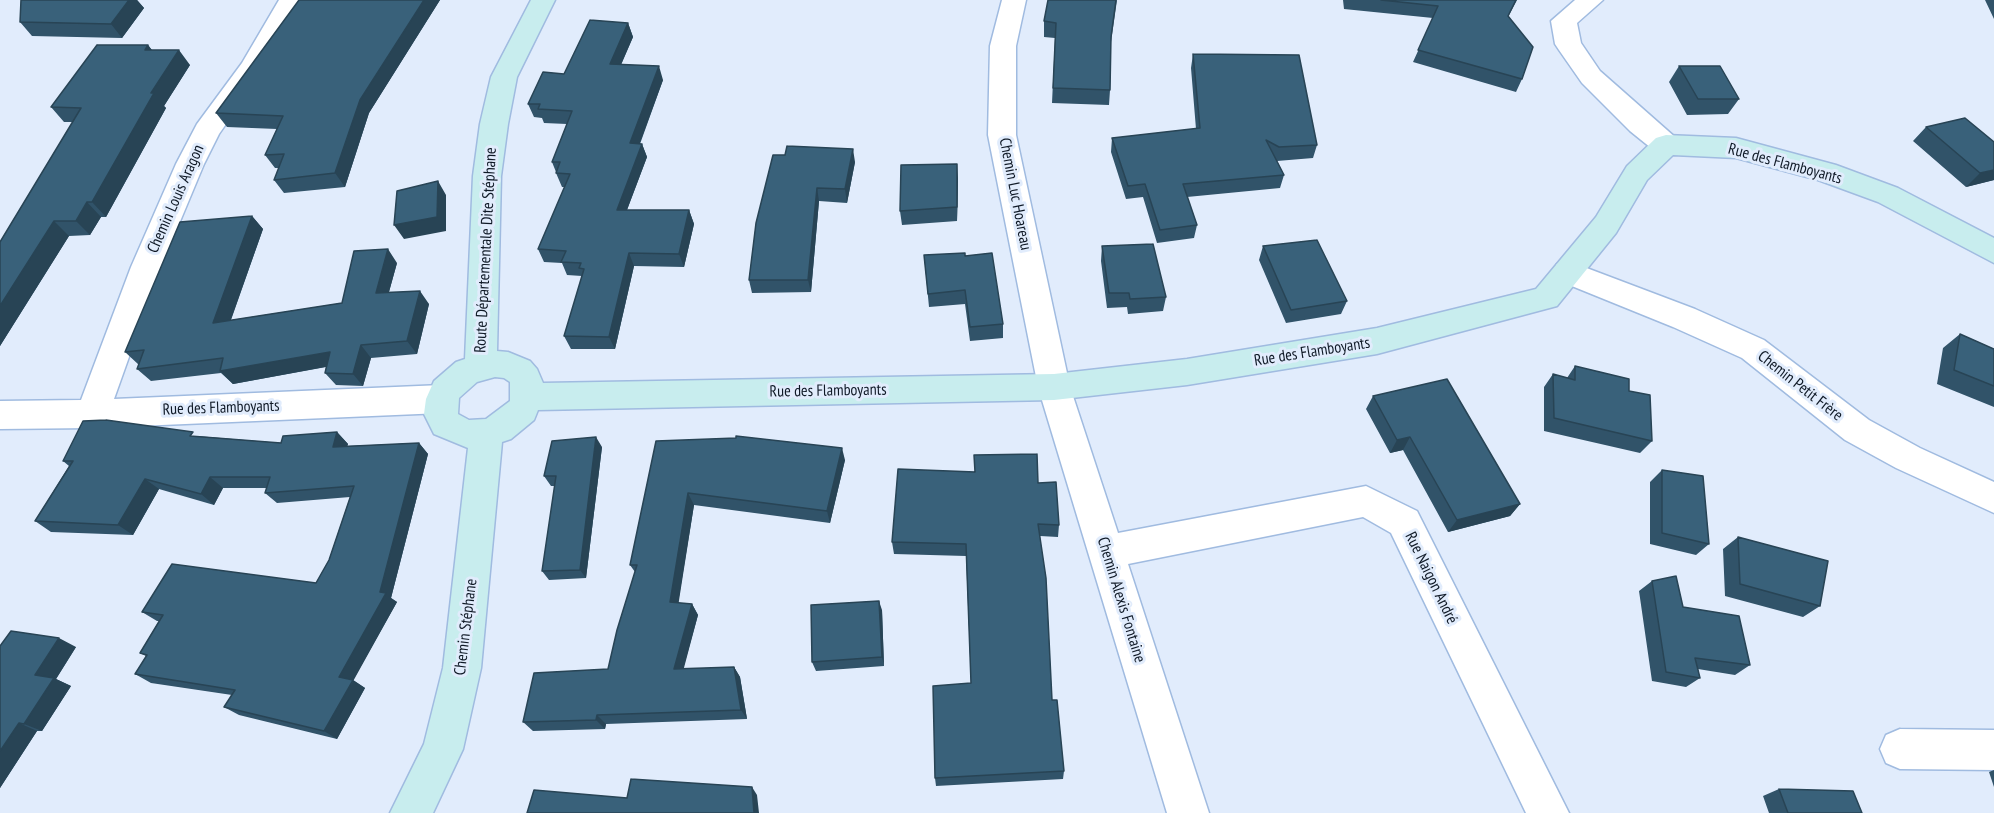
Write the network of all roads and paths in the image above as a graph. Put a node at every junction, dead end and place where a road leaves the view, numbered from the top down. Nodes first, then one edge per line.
1 (291, 0) edge
2 (543, 0) edge
3 (1014, 0) edge
4 (1591, 0) edge
5 (1666, 145) junction
6 (1994, 252) edge
7 (1568, 272) junction
8 (481, 366) junction
9 (1054, 387) junction
10 (528, 397) junction
11 (442, 399) junction
12 (92, 414) junction
13 (0, 415) edge
14 (486, 433) junction
15 (1994, 498) edge
16 (1106, 552) junction
17 (1900, 749) dead end
18 (1994, 750) edge
19 (411, 813) edge
20 (1188, 813) edge
21 (1548, 813) edge

1 - 12 street, Chemin Louis Aragon
2 - 8 main road, Route Départementale Dite Stéphane
3 - 9 street, Chemin Luc Hoareau
4 - 5 street
5 - 6 main road, Rue des Flamboyants
5 - 7 main road, Rue des Flamboyants
7 - 9 main road, Rue des Flamboyants
7 - 15 street, Chemin Petit Frère
8 - 10 main road
8 - 11 main road
9 - 10 main road, Rue des Flamboyants
9 - 16 street, Chemin Alexis Fontaine
10 - 14 main road
11 - 12 street, Rue des Flamboyants
11 - 14 main road
12 - 13 street, Rue des Flamboyants
14 - 19 main road, Chemin Stéphane
16 - 20 street, Chemin Alexis Fontaine
16 - 21 street, Rue Naigon André
17 - 18 street

